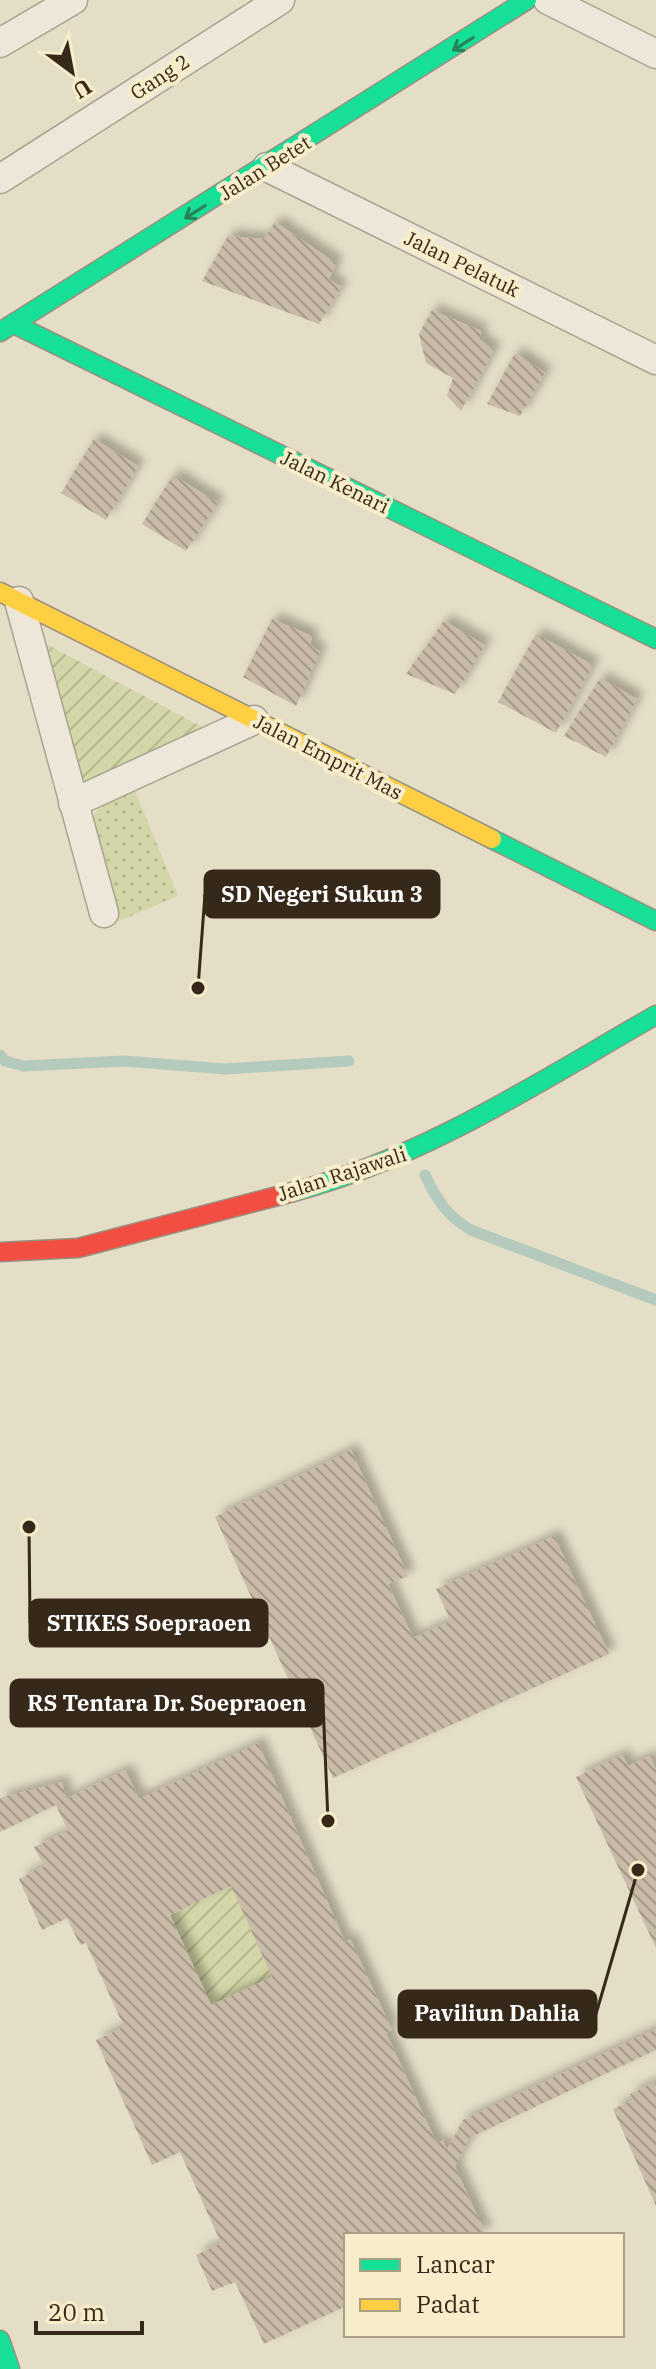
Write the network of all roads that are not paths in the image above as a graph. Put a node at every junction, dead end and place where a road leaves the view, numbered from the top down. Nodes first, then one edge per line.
1 (73, 0) edge
2 (280, 0) edge
3 (527, 0) edge
4 (548, 0) edge
5 (0, 43) edge
6 (656, 54) edge
7 (267, 167) junction
8 (0, 179) edge
9 (7, 328) edge
10 (656, 360) edge
11 (10, 597) edge
12 (656, 639) edge
13 (254, 720) junction
14 (73, 803) junction
15 (104, 913) dead end
16 (656, 921) edge
17 (656, 1015) edge
18 (0, 1252) edge
19 (0, 2340) edge
20 (10, 2369) edge

1 - 5 street
2 - 8 street, Gang 2
3 -> 7 street, Jalan Betet
4 - 6 street
7 -> 9 street, Jalan Betet
7 - 10 street, Jalan Pelatuk
9 - 12 street, Jalan Kenari
11 - 13 street, Jalan Emprit Mas
11 - 14 street
13 - 14 street
13 - 16 street, Jalan Emprit Mas
14 - 15 street
17 - 18 street, Jalan Rajawali
19 - 20 street

